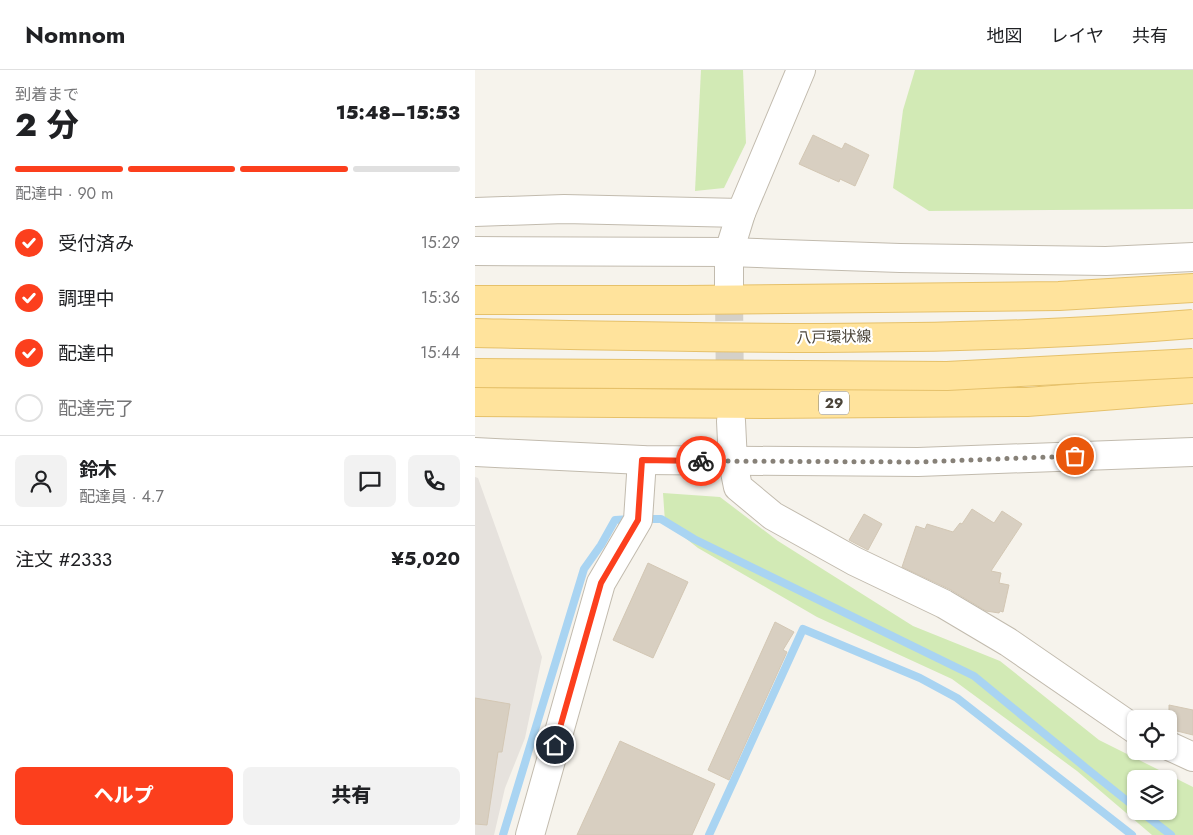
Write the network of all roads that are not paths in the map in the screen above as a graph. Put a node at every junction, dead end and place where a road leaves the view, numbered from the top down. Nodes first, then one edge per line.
1 (801, 70) edge
2 (475, 212) edge
3 (741, 213) junction
4 (475, 251) edge
5 (729, 252) junction
6 (1193, 256) edge
7 (1193, 288) edge
8 (729, 293) tunnel mouth
9 (475, 300) edge
10 (1193, 324) edge
11 (475, 333) edge
12 (1193, 363) edge
13 (475, 373) edge
14 (1193, 389) edge
15 (475, 402) edge
16 (731, 421) tunnel mouth
17 (475, 452) edge
18 (1193, 452) edge
19 (642, 460) junction
20 (733, 462) junction
21 (1127, 724) edge
22 (1177, 750) edge
23 (1193, 757) edge
24 (530, 835) edge

1 - 3 street
2 - 3 street
3 - 5 street
4 - 5 street
5 - 6 street
5 - 8 street
7 - 9 main road
10 - 11 main road, 八戸環状線, bridge
12 - 13 main road, 29, bridge
14 - 15 main road, 29
16 - 20 street
17 - 19 street
18 - 20 street
19 - 20 street
19 - 24 street
20 - 21 street
22 - 23 street

